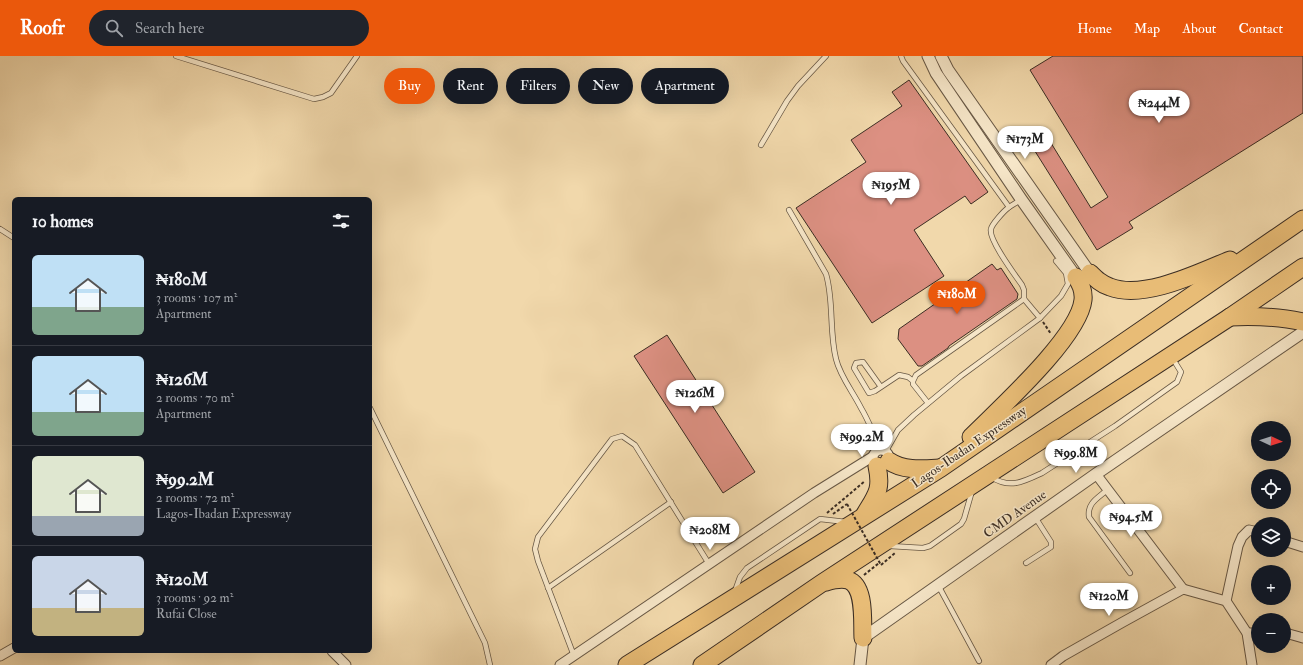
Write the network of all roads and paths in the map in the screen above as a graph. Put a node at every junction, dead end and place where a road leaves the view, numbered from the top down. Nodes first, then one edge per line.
1 (176, 56) edge
2 (357, 56) edge
3 (826, 56) edge
4 (901, 56) edge
5 (927, 56) edge
6 (936, 56) edge
7 (942, 56) edge
8 (761, 145) dead end
9 (1021, 199) junction
10 (1009, 207) junction
11 (789, 210) dead end
12 (1303, 219) edge
13 (0, 229) edge
14 (12, 237) edge
15 (1262, 246) junction
16 (1056, 261) dead end
17 (1303, 267) edge
18 (1083, 275) junction
19 (1024, 299) junction
20 (1230, 317) junction
21 (1040, 318) junction
22 (1303, 322) edge
23 (1303, 332) edge
24 (1050, 333) dead end
25 (1171, 356) junction
26 (913, 381) junction
27 (881, 387) junction
28 (928, 402) junction
29 (372, 412) edge
30 (878, 458) junction
31 (941, 468) junction
32 (1096, 474) junction
33 (988, 475) junction
34 (974, 484) junction
35 (1107, 490) junction
36 (671, 502) junction
37 (1035, 517) junction
38 (823, 519) junction
39 (858, 519) junction
40 (1251, 530) edge
41 (1291, 543) edge
42 (880, 545) junction
43 (898, 546) junction
44 (904, 547) junction
45 (1303, 547) edge
46 (1026, 563) dead end
47 (709, 564) junction
48 (1130, 574) dead end
49 (866, 580) dead end
50 (822, 583) junction
51 (938, 585) junction
52 (548, 588) junction
53 (1183, 589) junction
54 (731, 599) junction
55 (1226, 601) junction
56 (1247, 633) junction
57 (1251, 633) edge
58 (1291, 635) edge
59 (863, 638) junction
60 (1303, 638) edge
61 (12, 649) edge
62 (334, 653) edge
63 (0, 656) edge
64 (574, 656) junction
65 (979, 661) dead end
66 (346, 665) edge
67 (490, 665) edge
68 (560, 665) edge
69 (627, 665) edge
70 (702, 665) edge
71 (860, 665) edge
72 (1051, 665) edge
73 (1252, 665) edge

1 - 2 lane
3 - 8 lane
4 - 10 lane
5 - 6 street
5 - 9 street
7 - 18 street
9 - 10 lane
9 - 18 street
10 - 19 lane
11 - 30 lane
12 - 15 highway, Lagos-Ibadan Expressway
13 - 14 lane
15 - 18 highway
15 - 31 highway, Lagos-Ibadan Expressway
16 - 21 lane
17 - 20 highway
18 - 31 highway
19 - 21 lane
19 - 26 lane
20 - 22 highway
20 - 25 highway
21 - 24 path
21 - 28 lane
23 - 32 street, CMD Avenue
25 - 33 highway
25 - 33 lane
26 - 27 lane
26 - 28 lane
27 - 27 lane
28 - 30 lane
29 - 67 lane
30 - 31 highway
30 - 38 path
30 - 39 highway
30 - 47 street
31 - 39 highway, Lagos-Ibadan Expressway
32 - 35 street
32 - 37 street, CMD Avenue
33 - 34 highway
34 - 42 highway
34 - 44 lane
35 - 48 lane
35 - 53 street
36 - 47 lane
36 - 52 lane
36 - 52 lane
37 - 46 lane
37 - 51 street, CMD Avenue
38 - 39 lane
38 - 44 path, bridge
38 - 54 lane
39 - 54 highway, Lagos-Ibadan Expressway
40 - 55 street
41 - 45 street
42 - 43 lane
42 - 50 highway
43 - 44 lane
43 - 49 path
47 - 64 street
50 - 59 highway
50 - 70 highway
51 - 59 street, CMD Avenue
51 - 65 lane
52 - 64 lane
53 - 55 street
53 - 72 street
54 - 69 highway, Lagos-Ibadan Expressway
55 - 56 street
56 - 57 street
56 - 73 street
58 - 60 street
59 - 71 street
61 - 63 street
62 - 66 street
64 - 68 street

